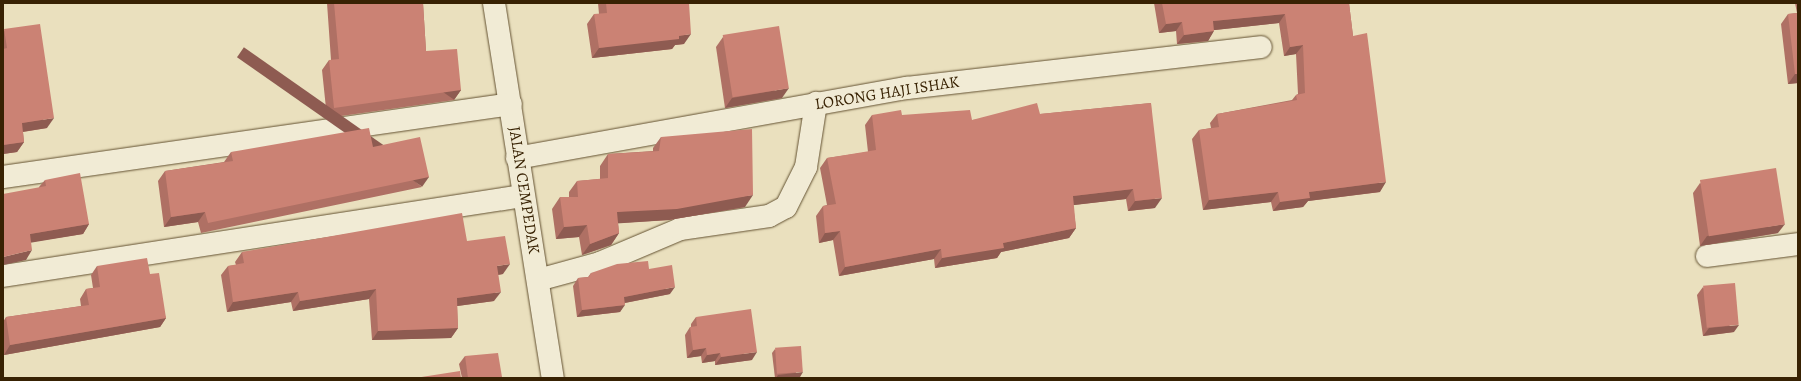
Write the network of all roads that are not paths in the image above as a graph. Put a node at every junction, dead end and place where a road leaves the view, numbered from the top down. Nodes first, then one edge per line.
1 (494, 3) edge
2 (1261, 47) dead end
3 (816, 103) junction
4 (511, 104) junction
5 (517, 158) junction
6 (3, 177) edge
7 (523, 196) junction
8 (1798, 244) edge
9 (1707, 256) dead end
10 (3, 276) edge
11 (538, 280) junction
12 (553, 378) edge

1 - 4 street, JALAN CEMPEDAK
2 - 3 street, LORONG HAJI ISHAK
3 - 5 street, LORONG HAJI ISHAK
3 - 11 street
4 - 5 street, JALAN CEMPEDAK
4 - 6 street
5 - 7 street, JALAN CEMPEDAK
7 - 10 street
7 - 11 street, JALAN CEMPEDAK
8 - 9 street
11 - 12 street, JALAN CEMPEDAK

